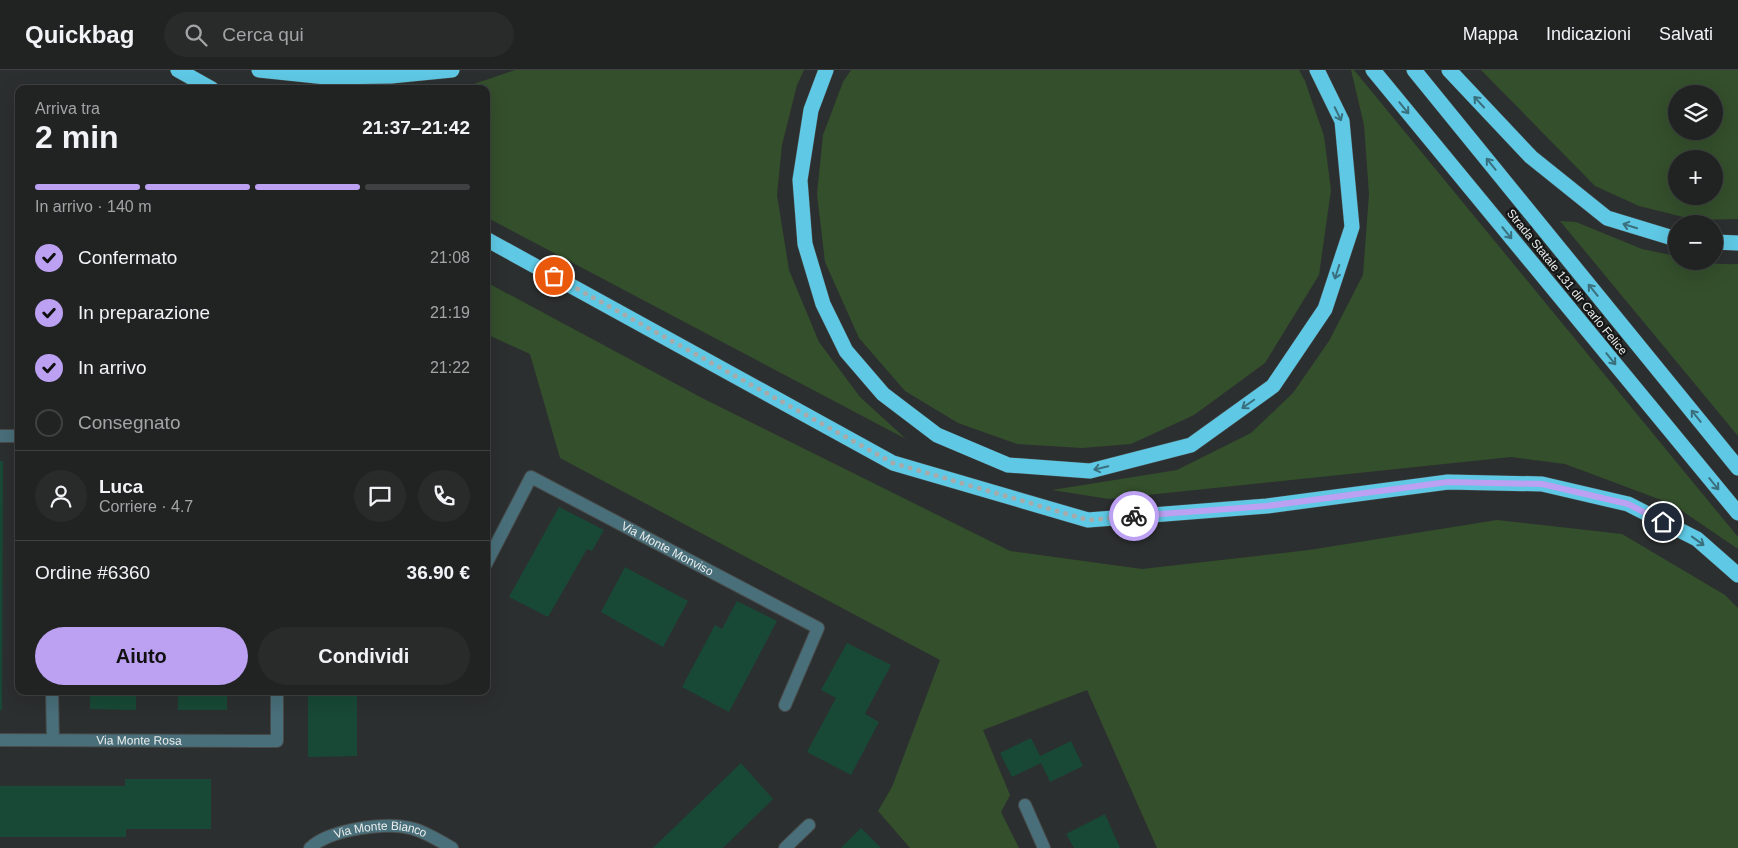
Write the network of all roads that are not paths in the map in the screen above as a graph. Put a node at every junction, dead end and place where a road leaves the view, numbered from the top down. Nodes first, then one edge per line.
1 (178, 70) edge
2 (259, 70) edge
3 (452, 70) edge
4 (826, 70) edge
5 (1317, 70) edge
6 (1373, 70) edge
7 (1414, 70) edge
8 (1449, 70) edge
9 (205, 85) edge
10 (1668, 237) edge
11 (490, 241) edge
12 (1723, 242) edge
13 (1738, 243) edge
14 (0, 436) edge
15 (15, 436) edge
16 (1738, 468) edge
17 (1738, 514) edge
18 (490, 556) edge
19 (1738, 575) edge
20 (52, 695) edge
21 (277, 695) edge
22 (785, 705) dead end
23 (0, 740) edge
24 (53, 740) junction
25 (1025, 805) dead end
26 (809, 825) dead end
27 (310, 848) edge
28 (452, 848) edge
29 (785, 848) edge
30 (1044, 848) edge

1 - 9 highway
2 - 3 highway
5 -> 4 highway
6 -> 17 highway, Strada Statale 131 dir Carlo Felice
16 -> 7 highway, Strada Statale 131 dir Carlo Felice
10 -> 8 highway
11 -> 19 highway
12 - 13 highway
14 - 15 street
18 - 22 street, Via Monte Monviso
20 - 24 street
21 - 24 street, Via Monte Rosa
23 - 24 street, Via Monte Rosa
25 - 30 street
26 - 29 street
27 - 28 street, Via Monte Bianco

